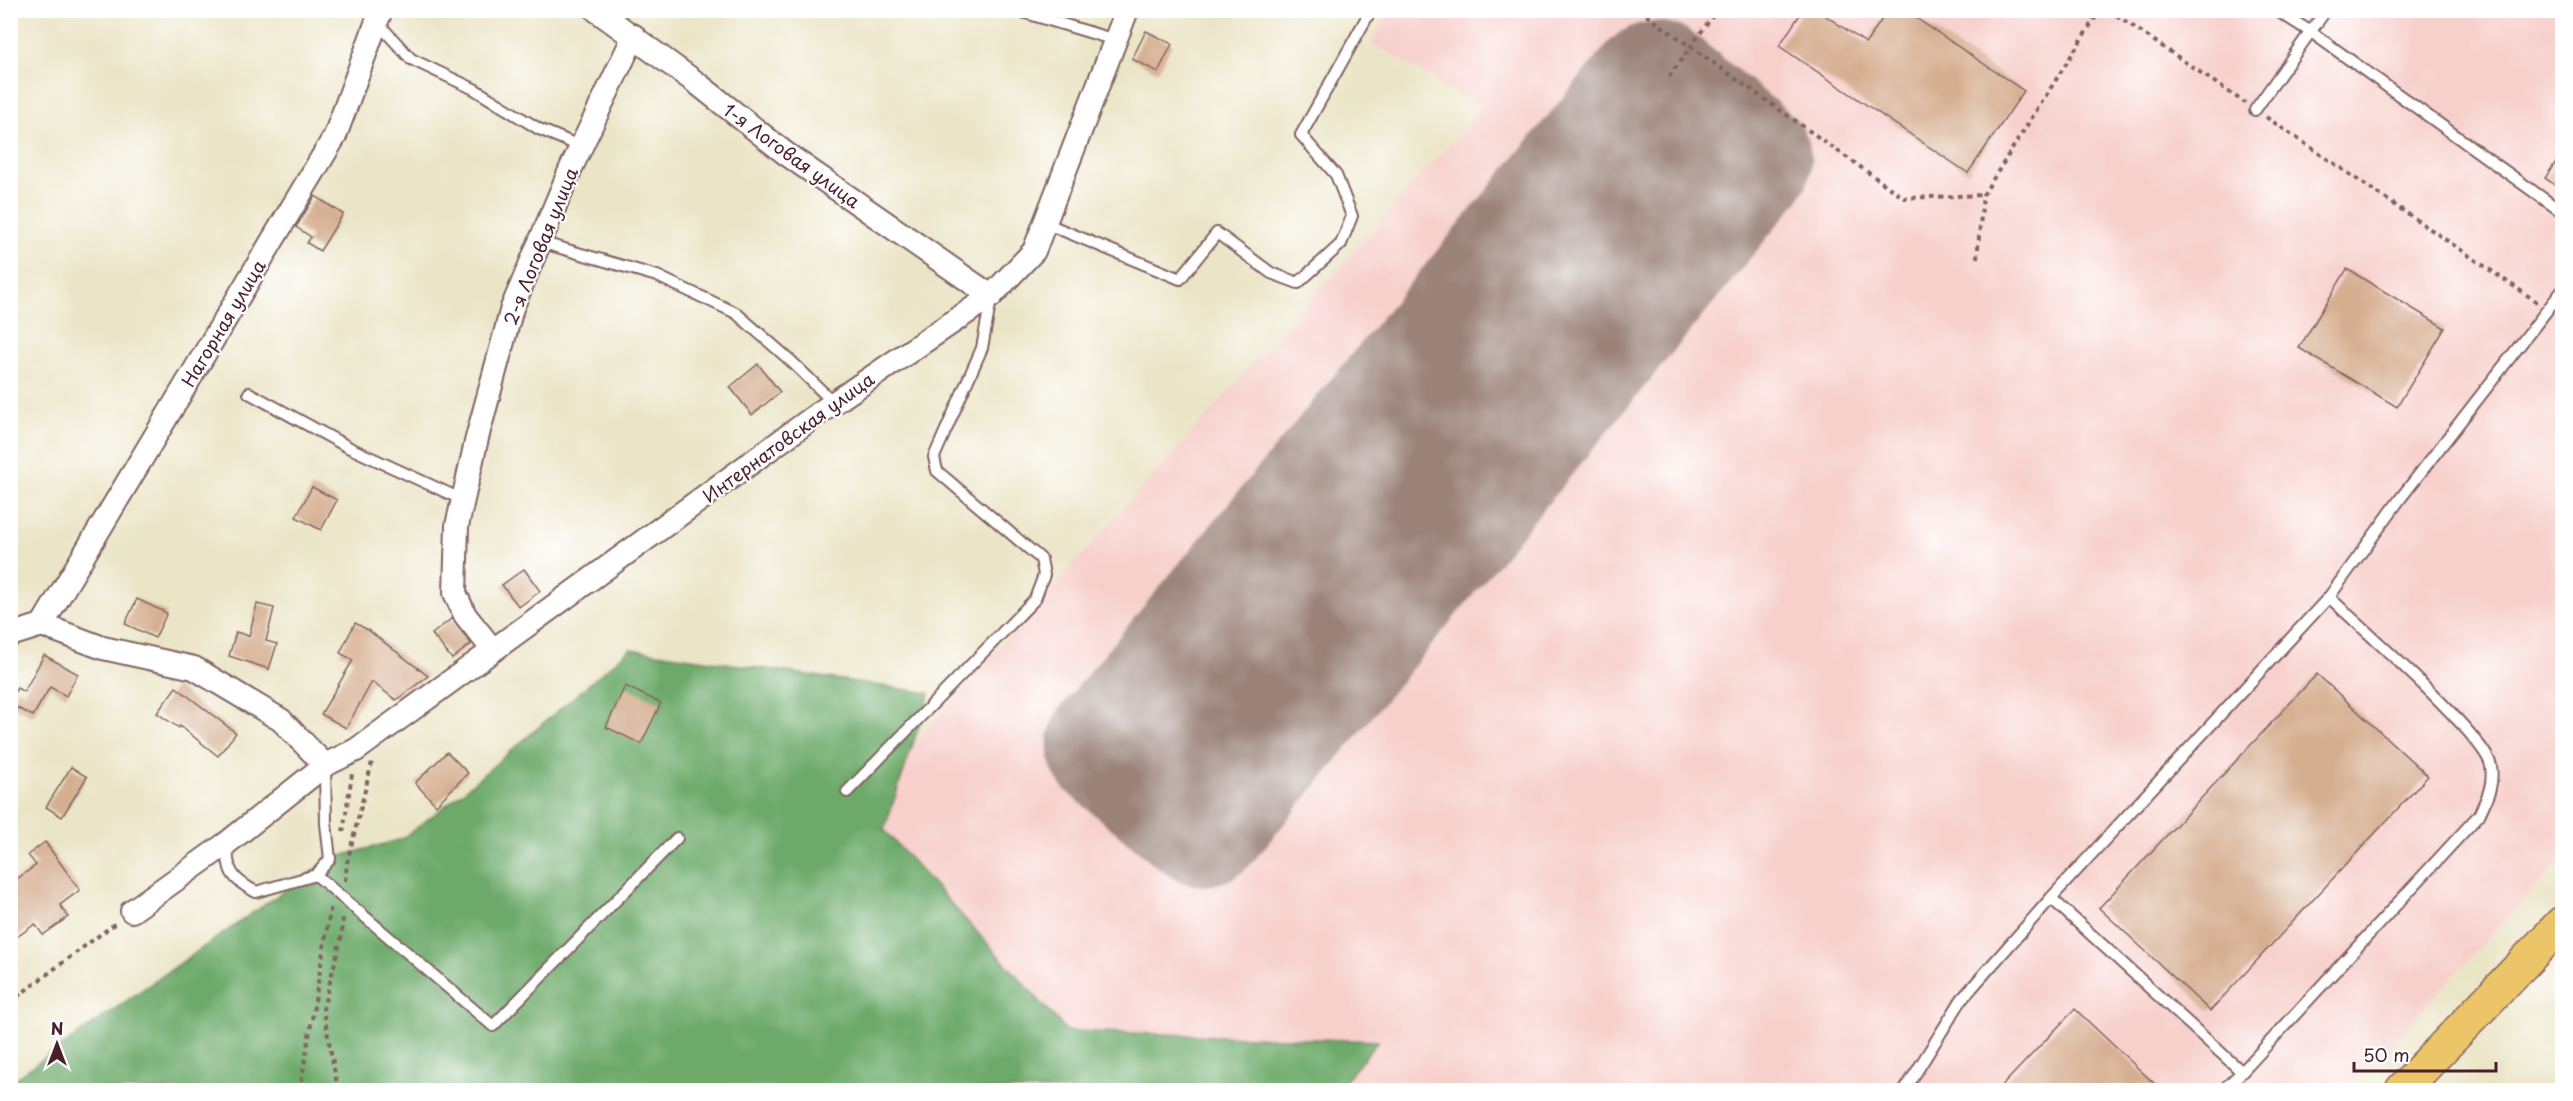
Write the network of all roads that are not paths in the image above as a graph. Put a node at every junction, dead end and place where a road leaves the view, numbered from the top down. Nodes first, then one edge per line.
1 (596, 10) edge
2 (1016, 10) edge
3 (1127, 10) edge
4 (1371, 10) edge
5 (2276, 10) edge
6 (2326, 10) edge
7 (379, 16) edge
8 (2311, 32) junction
9 (634, 36) junction
10 (1116, 40) junction
11 (2255, 110) road end
12 (582, 147) junction
13 (2562, 212) edge
14 (1045, 222) junction
15 (540, 242) junction
16 (2562, 291) edge
17 (992, 296) junction
18 (249, 393) dead end
19 (834, 403) junction
20 (463, 500) junction
21 (2329, 597) junction
22 (42, 625) junction
23 (10, 635) edge
24 (493, 650) junction
25 (325, 765) junction
26 (847, 792) dead end
27 (677, 838) dead end
28 (227, 843) junction
29 (316, 875) junction
30 (2050, 898) junction
31 (132, 911) road end
32 (2562, 923) edge
33 (2242, 1072) junction
34 (1905, 1090) edge
35 (2223, 1090) edge
36 (2402, 1090) edge

1 - 9 street, 1-я Логовая улица
2 - 10 lane
3 - 10 street, Интернатовская улица
4 - 14 lane
5 - 8 lane
6 - 8 lane
7 - 12 lane
7 - 22 street, Нагорная улица
8 - 11 lane
8 - 13 lane
9 - 12 street, 2-я Логовая улица
9 - 17 street, 1-я Логовая улица
10 - 14 street, Интернатовская улица
12 - 15 street, 2-я Логовая улица
14 - 17 street, Интернатовская улица
15 - 19 lane
15 - 20 street, 2-я Логовая улица
16 - 21 lane
17 - 19 street, Интернатовская улица
17 - 26 lane
18 - 20 lane
19 - 24 street, Интернатовская улица
20 - 24 street, 2-я Логовая улица
21 - 30 lane
21 - 33 lane
22 - 23 street
22 - 25 street
24 - 25 street, Интернатовская улица
25 - 28 street, Интернатовская улица
25 - 29 lane
27 - 29 lane
28 - 29 lane
28 - 31 street, Интернатовская улица
30 - 33 lane
30 - 34 lane
32 - 36 main road
33 - 35 lane

